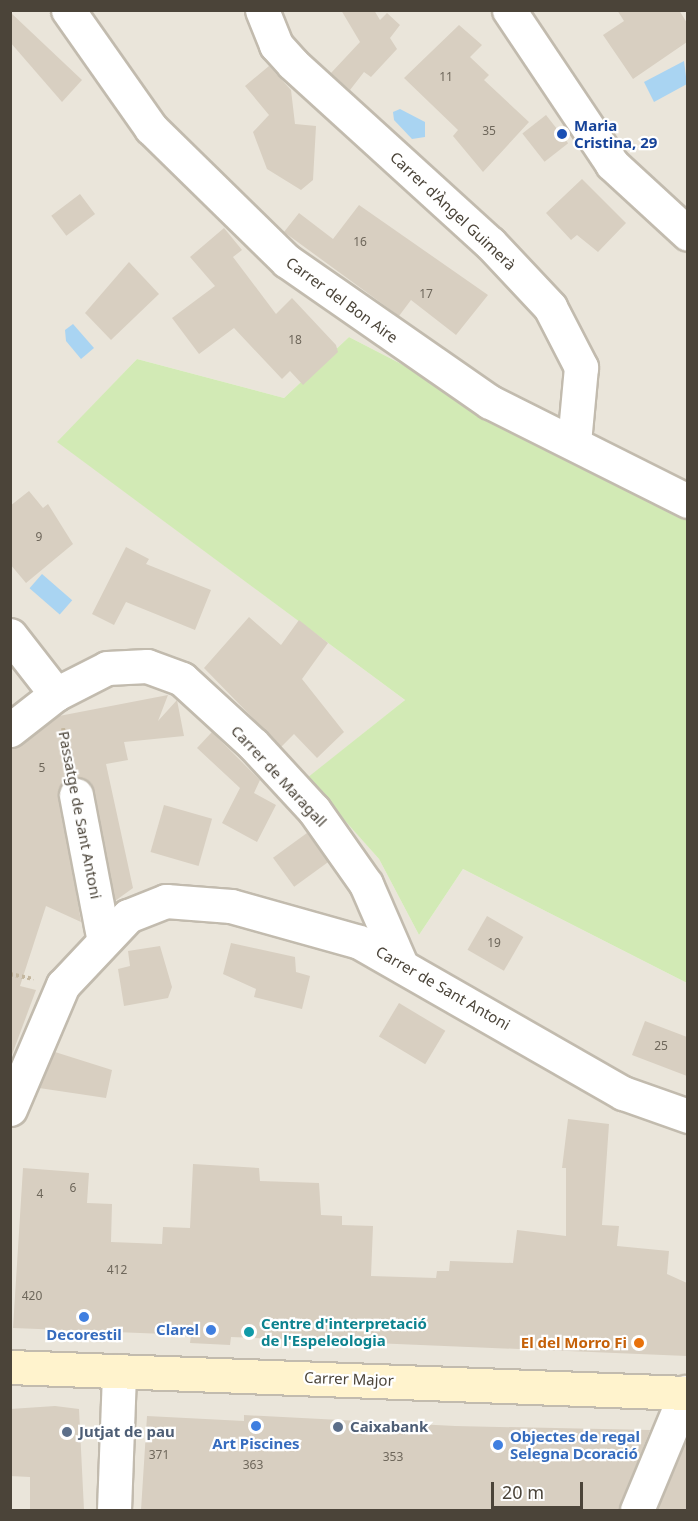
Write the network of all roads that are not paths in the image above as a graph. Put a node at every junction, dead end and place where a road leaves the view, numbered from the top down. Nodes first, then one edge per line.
1 (68, 10) edge
2 (262, 10) edge
3 (509, 10) edge
4 (687, 234) edge
5 (574, 443) junction
6 (687, 501) edge
7 (10, 635) edge
8 (56, 694) junction
9 (10, 730) edge
10 (76, 795) road end
11 (103, 937) junction
12 (399, 960) junction
13 (10, 1109) edge
14 (687, 1116) edge
15 (10, 1367) edge
16 (119, 1371) junction
17 (687, 1392) edge
18 (114, 1510) edge
19 (637, 1510) edge

1 - 5 street, Carrer del Bon Aire
2 - 5 street, Carrer d'Àngel Guimerà
3 - 4 street
5 - 6 street, Carrer del Bon Aire
7 - 8 street
8 - 9 street, Carrer de Maragall
8 - 12 street, Carrer de Maragall
10 - 11 street, Passatge de Sant Antoni
11 - 12 street, Carrer de Sant Antoni
11 - 13 street, Carrer de Sant Antoni
12 - 14 street, Carrer de Sant Antoni
15 - 16 street, Carrer Major
16 - 17 street, Carrer Major
16 - 18 street
17 - 19 street

